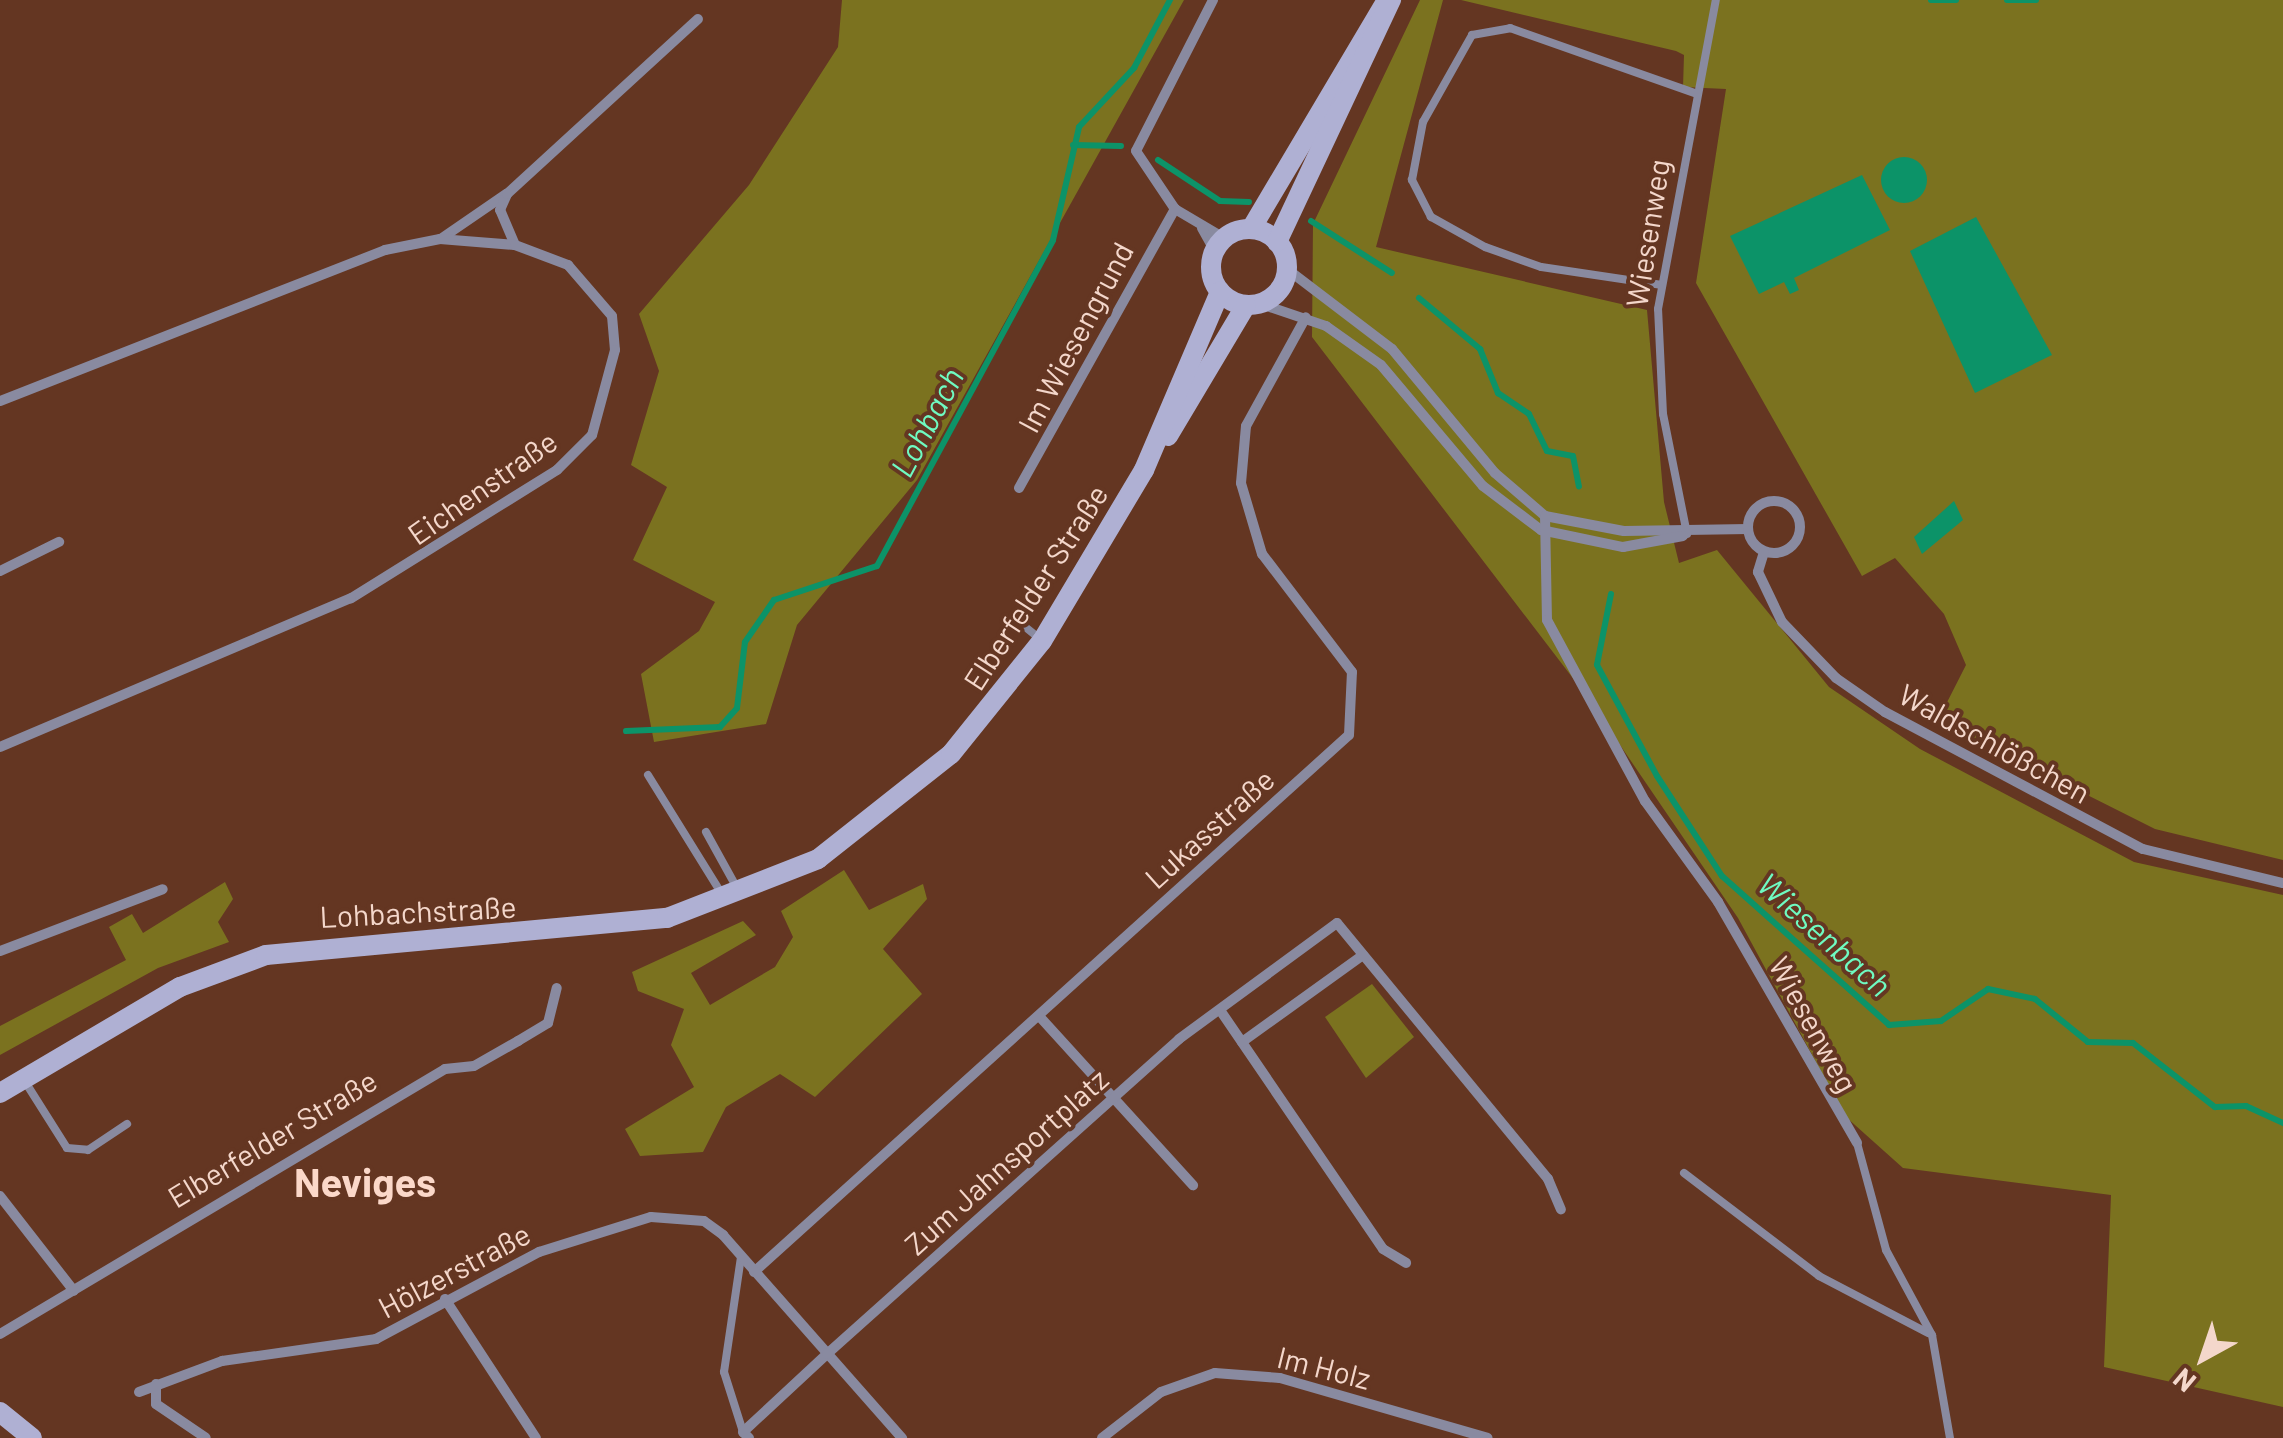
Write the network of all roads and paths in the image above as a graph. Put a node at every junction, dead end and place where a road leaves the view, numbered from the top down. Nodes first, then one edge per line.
1 (1212, 0) edge
2 (1389, 0) edge
3 (1716, 0) edge
4 (698, 19) dead end
5 (1695, 93) junction
6 (507, 194) junction
7 (1174, 209) junction
8 (1251, 229) junction
9 (440, 239) junction
10 (1278, 242) junction
11 (1219, 244) junction
12 (515, 245) junction
13 (1287, 269) junction
14 (1662, 285) junction
15 (1220, 292) junction
16 (1254, 305) junction
17 (1306, 317) junction
18 (0, 401) edge
19 (1144, 470) junction
20 (1019, 488) dead end
21 (1545, 516) junction
22 (1748, 529) junction
23 (1541, 530) junction
24 (1688, 534) junction
25 (58, 542) dead end
26 (1764, 552) junction
27 (0, 571) edge
28 (1024, 626) dead end
29 (1042, 641) junction
30 (0, 747) edge
31 (648, 776) dead end
32 (706, 832) dead end
33 (2283, 883) edge
34 (163, 889) dead end
35 (733, 897) junction
36 (548, 934) joint
37 (0, 951) edge
38 (1363, 955) junction
39 (556, 988) dead end
40 (1220, 1010) junction
41 (1039, 1016) junction
42 (1242, 1042) junction
43 (24, 1080) junction
44 (0, 1096) edge
45 (1113, 1100) junction
46 (128, 1124) dead end
47 (1857, 1143) joint
48 (1684, 1173) dead end
49 (1193, 1186) dead end
50 (0, 1196) edge
51 (1561, 1209) dead end
52 (742, 1257) junction
53 (1406, 1263) dead end
54 (754, 1272) junction
55 (74, 1290) junction
56 (444, 1299) junction
57 (0, 1334) edge
58 (1932, 1335) junction
59 (826, 1354) junction
60 (156, 1384) junction
61 (138, 1392) dead end
62 (0, 1412) edge
63 (746, 1435) edge
64 (32, 1438) edge
65 (206, 1438) edge
66 (536, 1438) edge
67 (902, 1438) edge
68 (1102, 1438) edge
69 (1488, 1438) edge
70 (1950, 1438) edge

1 - 7 street
2 - 8 main road
2 - 10 main road
3 - 5 lane, Wiesenweg
4 - 6 street
5 - 14 lane, Wiesenweg
5 - 14 lane
6 - 9 street
6 - 12 street
7 - 11 street
7 - 20 street, Im Wiesengrund
8 - 10 main road
8 - 11 main road
9 - 12 street, Eichenstraße
9 - 18 street, Eichenstraße
10 - 13 main road
11 - 15 main road
12 - 30 street, Eichenstraße
13 - 16 main road
13 - 21 street
14 - 24 lane, Wiesenweg
15 - 16 main road
15 - 19 main road, Elberfelder Straße
16 - 17 street
16 - 19 main road, Elberfelder Straße
17 - 23 street
17 - 41 street, Lukasstraße
19 - 29 main road, Elberfelder Straße
21 - 23 street, Wiesenweg
21 - 24 street
22 - 24 street
22 - 26 street
22 - 26 street
23 - 24 street
23 - 47 street, Wiesenweg
25 - 27 street
26 - 33 street, Waldschlößchen
28 - 29 lane
29 - 35 main road, Elberfelder Straße
31 - 35 lane
32 - 35 lane
34 - 37 street
35 - 36 main road, Elberfelder Straße
36 - 43 main road, Lohbachstraße
38 - 40 street, Zum Jahnsportplatz
38 - 42 street
38 - 51 street, Zum Jahnsportplatz
39 - 55 street, Elberfelder Straße
40 - 42 street
40 - 45 street, Zum Jahnsportplatz
41 - 45 street
41 - 54 street, Lukasstraße
42 - 53 street
43 - 44 main road, Lohbachstraße
43 - 46 lane
45 - 49 street
45 - 59 street, Zum Jahnsportplatz
47 - 58 lane, Wiesenweg
48 - 58 lane
50 - 55 street
52 - 54 street, Hölzerstraße
52 - 56 street, Hölzerstraße
52 - 63 lane
54 - 59 street, Hölzerstraße
55 - 57 street, Elberfelder Straße
56 - 60 street, Hölzerstraße
56 - 66 street
58 - 70 lane, Wiesenweg
59 - 63 street, Zum Jahnsportplatz
59 - 67 street, Hölzerstraße
60 - 61 street, Hölzerstraße
60 - 65 street
62 - 64 main road
68 - 69 street, Im Holz

